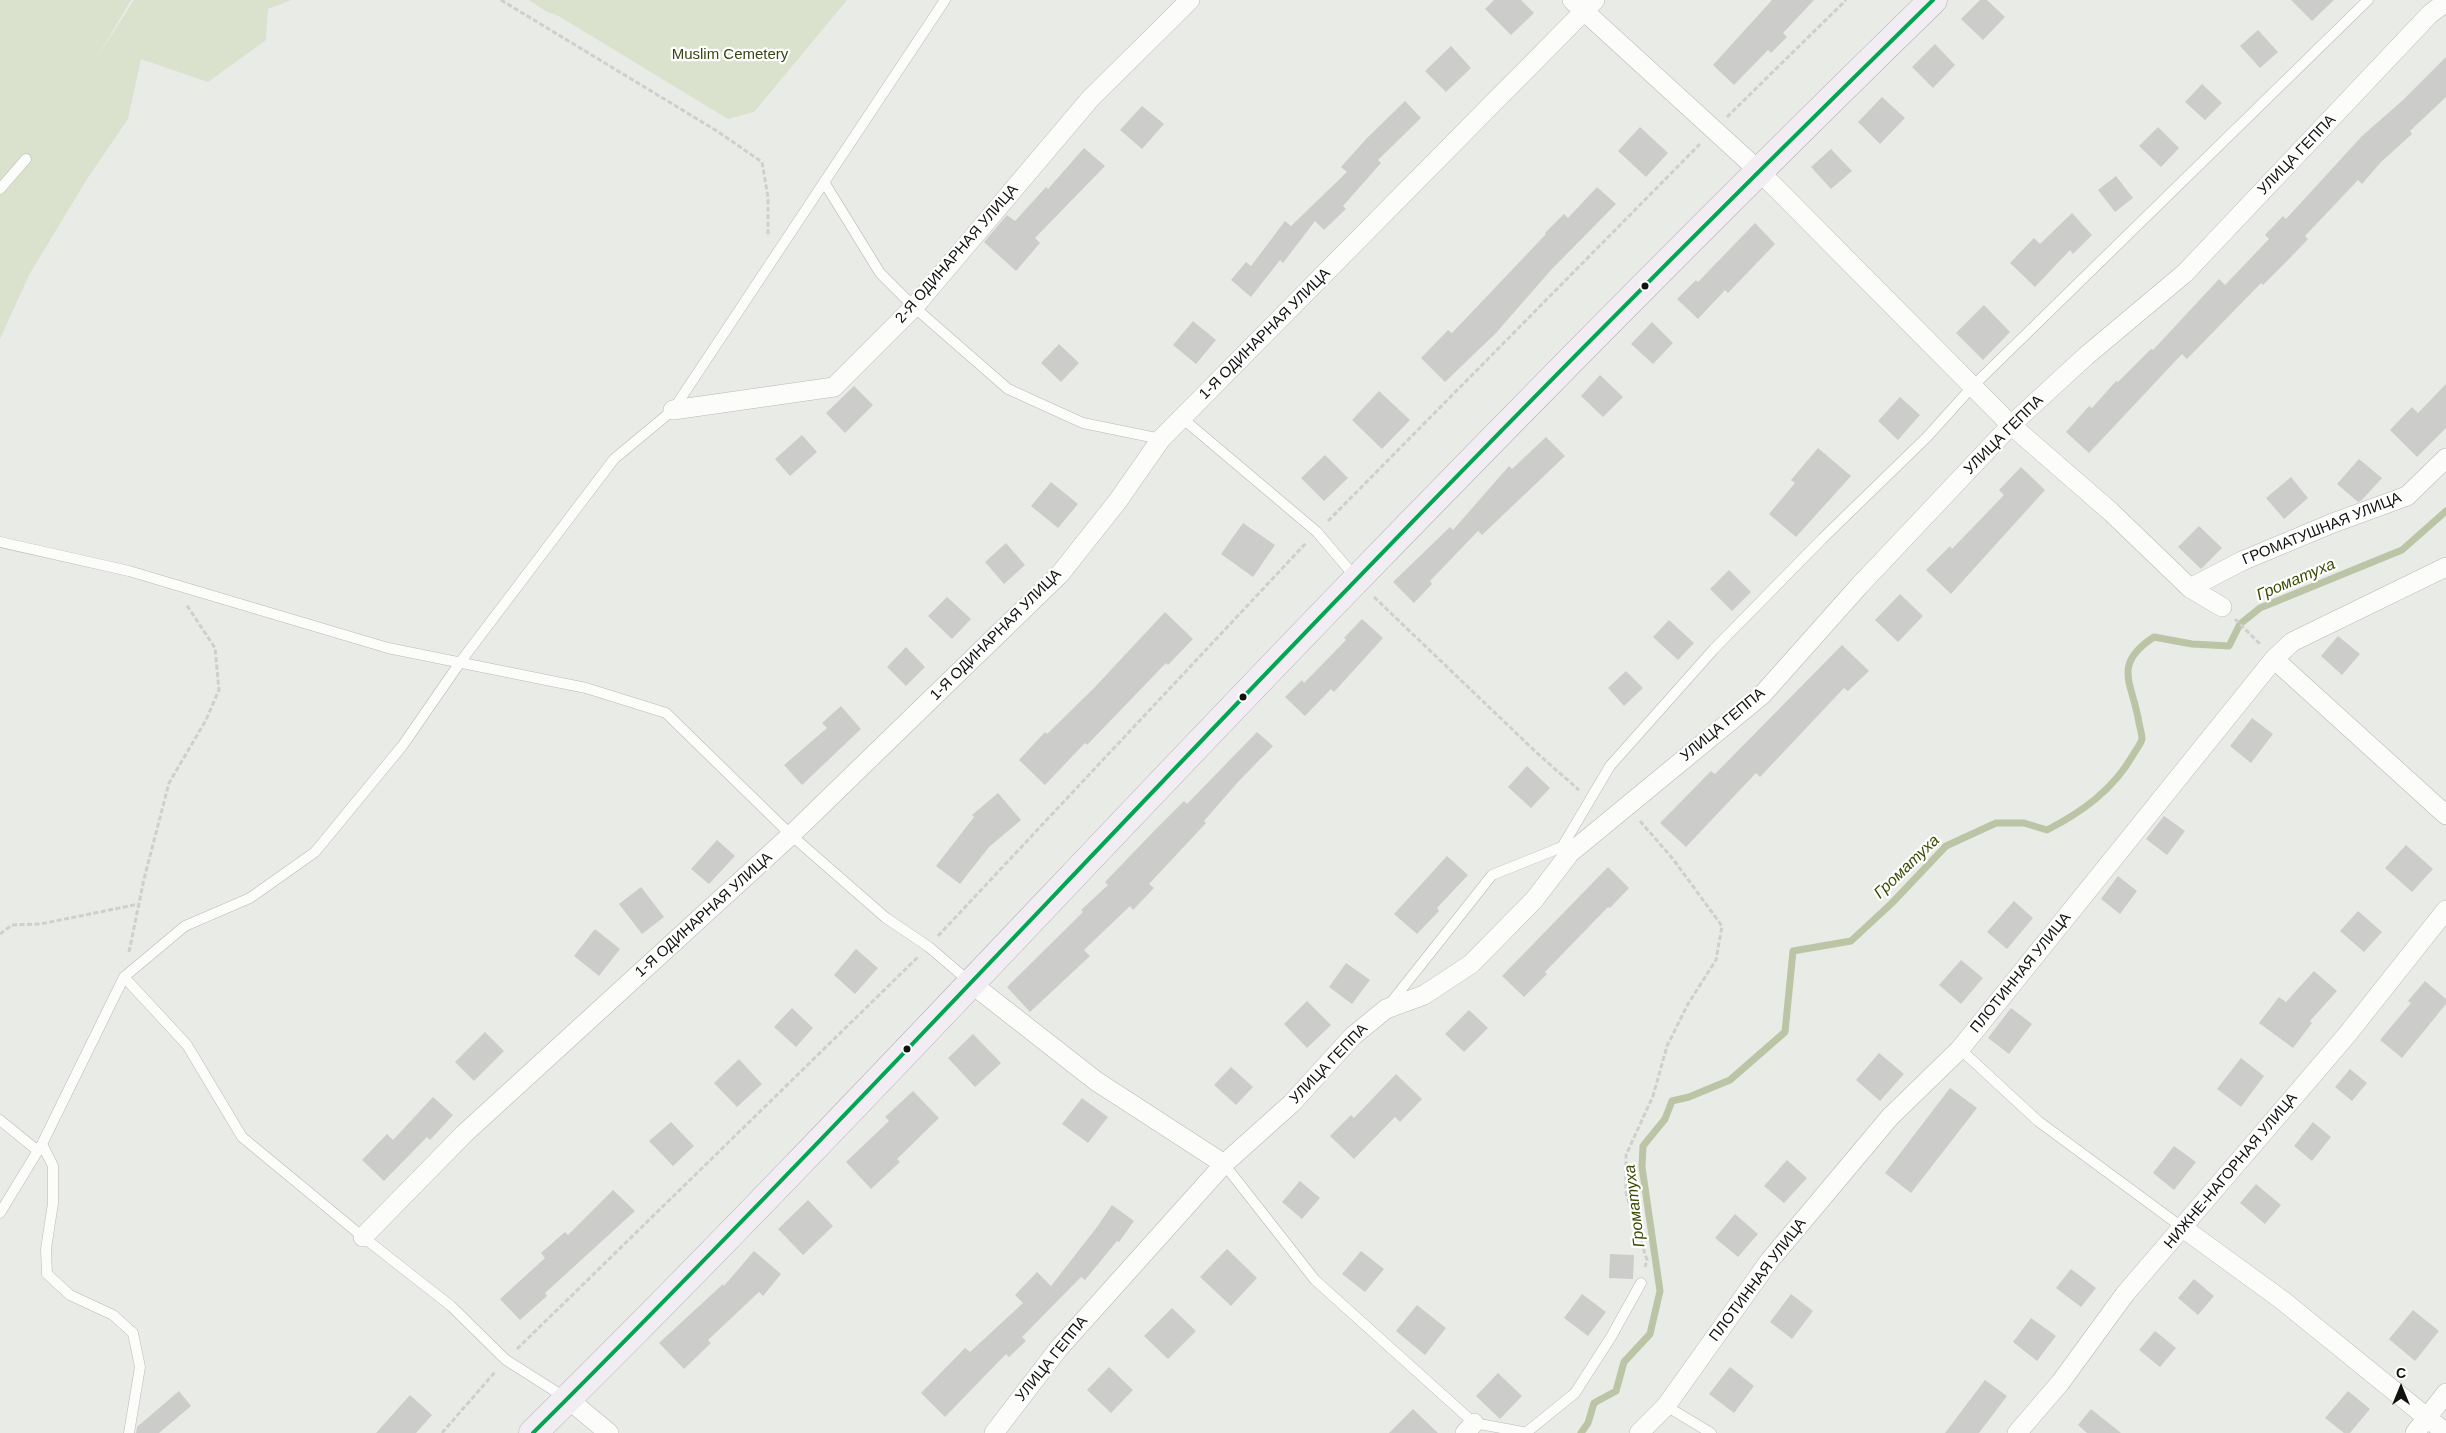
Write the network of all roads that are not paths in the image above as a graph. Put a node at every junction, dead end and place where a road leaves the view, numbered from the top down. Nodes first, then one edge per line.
1 (945, 0) edge
2 (1190, 0) edge
3 (1933, 0) edge
4 (2368, 0) edge
5 (2446, 2) edge
6 (1584, 4) edge
7 (26, 159) dead end
8 (1758, 170) junction
9 (824, 182) junction
10 (0, 189) edge
11 (914, 307) junction
12 (1973, 386) junction
13 (673, 410) junction
14 (1182, 418) junction
15 (2011, 425) junction
16 (1161, 439) junction
17 (2446, 458) edge
18 (0, 542) edge
19 (2446, 567) edge
20 (1356, 579) junction
21 (2190, 588) junction
22 (2222, 607) road end
23 (2274, 659) junction
24 (461, 661) junction
25 (2446, 815) edge
26 (791, 835) junction
27 (1566, 850) junction
28 (2446, 910) edge
29 (124, 977) junction
30 (972, 984) junction
31 (1386, 1009) junction
32 (1960, 1049) junction
33 (0, 1120) edge
34 (40, 1148) junction
35 (1224, 1164) junction
36 (0, 1213) edge
37 (2183, 1228) junction
38 (363, 1237) junction
39 (1641, 1283) road end
40 (2446, 1393) edge
41 (568, 1399) junction
42 (1666, 1406) junction
43 (2427, 1418) junction
44 (1469, 1428) edge
45 (129, 1433) edge
46 (533, 1433) edge
47 (609, 1433) edge
48 (994, 1433) edge
49 (1528, 1433) edge
50 (1640, 1433) edge
51 (1711, 1433) edge
52 (2017, 1433) edge
53 (2415, 1433) edge
54 (2446, 1433) edge

1 - 9 lane
2 - 11 street, 2-Я ОДИНАРНАЯ УЛИЦА
3 - 8 main road
4 - 12 lane
5 - 15 street, УЛИЦА ГЕППА
6 - 8 street
6 - 14 street, 1-Я ОДИНАРНАЯ УЛИЦА
7 - 10 lane
8 - 12 street
8 - 20 main road
9 - 11 lane
9 - 13 lane
11 - 13 street, 2-Я ОДИНАРНАЯ УЛИЦА
11 - 16 lane
12 - 15 street
12 - 27 lane
13 - 24 lane
14 - 16 street, 1-Я ОДИНАРНАЯ УЛИЦА
14 - 20 lane
15 - 21 street
15 - 27 street, УЛИЦА ГЕППА
16 - 26 street, 1-Я ОДИНАРНАЯ УЛИЦА
17 - 21 street, ГРОМАТУШНАЯ УЛИЦА
18 - 24 lane
19 - 23 street, ПЛОТИННАЯ УЛИЦА
20 - 30 main road
21 - 22 street
23 - 25 street
23 - 32 street, ПЛОТИННАЯ УЛИЦА
24 - 26 lane
24 - 29 lane
26 - 30 lane
26 - 38 street, 1-Я ОДИНАРНАЯ УЛИЦА
27 - 31 street, УЛИЦА ГЕППА
27 - 31 lane
28 - 37 street, НИЖНЕ-НАГОРНАЯ УЛИЦА
29 - 34 lane
29 - 38 lane
30 - 35 street
30 - 41 main road
31 - 35 street, УЛИЦА ГЕППА
32 - 37 lane
32 - 42 street, ПЛОТИННАЯ УЛИЦА
33 - 34 lane
34 - 36 lane
34 - 45 lane
35 - 44 lane
35 - 48 street, УЛИЦА ГЕППА
37 - 43 street
37 - 52 street, НИЖНЕ-НАГОРНАЯ УЛИЦА
38 - 41 lane
39 - 49 lane
40 - 43 street
41 - 46 main road
41 - 47 street
42 - 50 street, ПЛОТИННАЯ УЛИЦА
42 - 51 lane
43 - 53 street
43 - 54 street
44 - 49 lane

